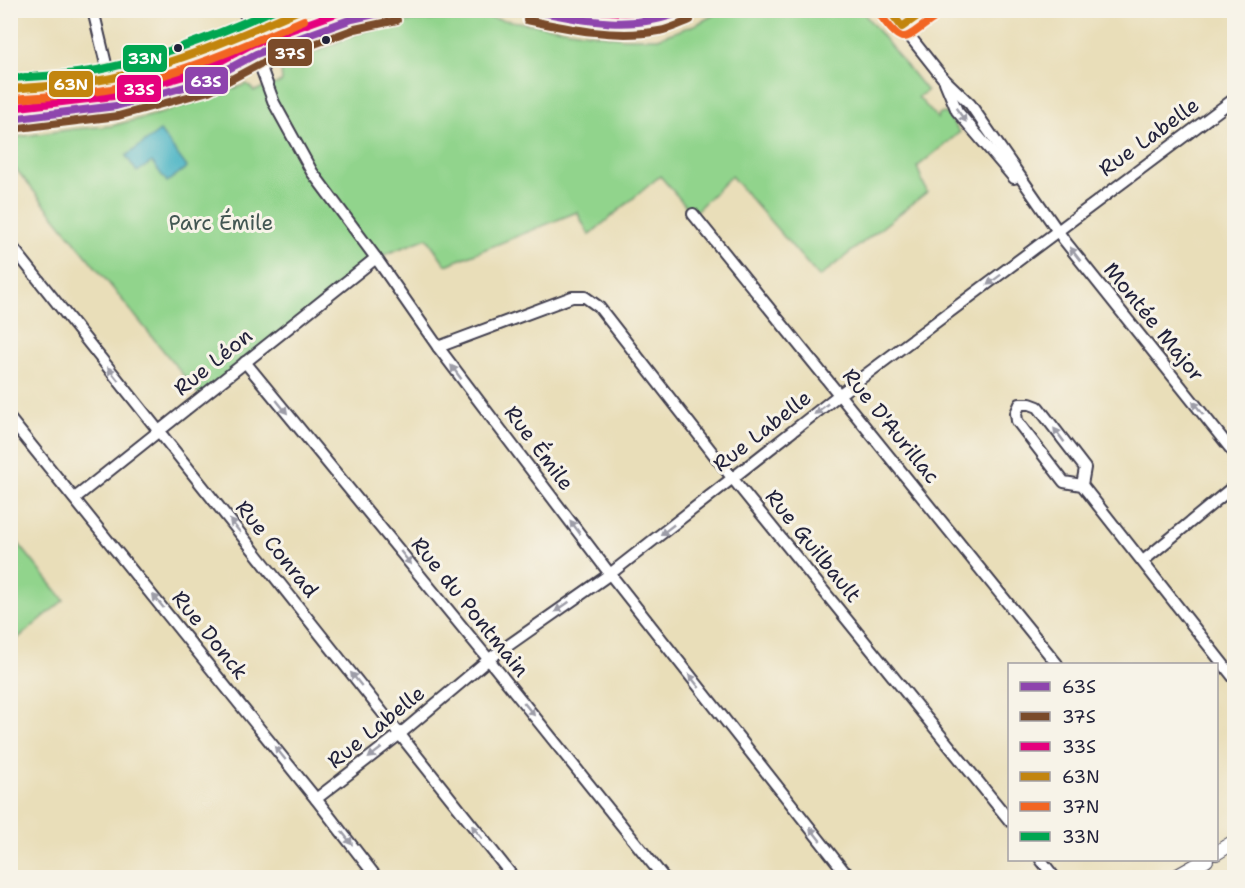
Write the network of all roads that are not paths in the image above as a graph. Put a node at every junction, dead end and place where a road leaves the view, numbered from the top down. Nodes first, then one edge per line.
1 (93, 10) edge
2 (244, 10) edge
3 (300, 10) edge
4 (395, 10) edge
5 (529, 10) edge
6 (686, 10) edge
7 (889, 10) edge
8 (251, 32) junction
9 (256, 54) junction
10 (108, 78) junction
11 (10, 89) edge
12 (1234, 99) edge
13 (116, 106) junction
14 (10, 119) edge
15 (693, 214) dead end
16 (1058, 231) junction
17 (10, 244) edge
18 (376, 258) junction
19 (438, 347) junction
20 (245, 362) junction
21 (840, 394) junction
22 (10, 419) edge
23 (159, 431) junction
24 (1234, 453) edge
25 (733, 479) junction
26 (1082, 485) junction
27 (1234, 486) edge
28 (75, 498) junction
29 (1143, 561) junction
30 (610, 574) junction
31 (489, 659) junction
32 (1056, 663) edge
33 (1234, 678) edge
34 (400, 734) junction
35 (316, 799) junction
36 (1008, 819) edge
37 (1234, 842) edge
38 (1218, 852) edge
39 (1042, 861) edge
40 (1204, 861) edge
41 (377, 878) edge
42 (514, 878) edge
43 (664, 878) edge
44 (854, 878) edge
45 (1055, 878) edge
46 (1174, 878) edge

1 - 10 street
2 - 8 street, Rue Émile
3 - 8 street
4 - 9 street
5 - 6 street
7 - 16 street, Montée Major
8 - 9 street, Rue Émile
8 - 10 street
9 - 13 street
9 - 18 street, Rue Émile
10 - 11 street
10 - 13 street
12 - 16 street, Rue Labelle
13 - 14 street
15 - 21 street, Rue D'Aurillac
16 -> 21 street, Rue Labelle
24 -> 16 street, Montée Major
23 -> 17 street, Rue Conrad
18 - 19 street, Rue Émile
18 - 20 street, Rue Léon
19 - 25 street, Rue Guilbault
30 -> 19 street, Rue Émile
20 - 23 street, Rue Léon
20 -> 31 street, Rue du Pontmain
21 -> 25 street, Rue Labelle
21 - 32 street, Rue D'Aurillac
22 - 28 street, Rue Donck
23 - 28 street, Rue Léon
34 -> 23 street, Rue Conrad
25 -> 30 street, Rue Labelle
25 - 36 street, Rue Guilbault
26 -> 26 street
26 - 29 street
27 - 29 street
35 -> 28 street, Rue Donck
29 - 33 street
30 -> 31 street, Rue Labelle
44 -> 30 street, Rue Émile
31 - 34 street, Rue Labelle
31 -> 43 street, Rue du Pontmain
34 -> 35 street, Rue Labelle
42 -> 34 street, Rue Conrad
35 -> 41 street, Rue Donck
37 - 38 street
39 - 45 street
40 - 46 street

